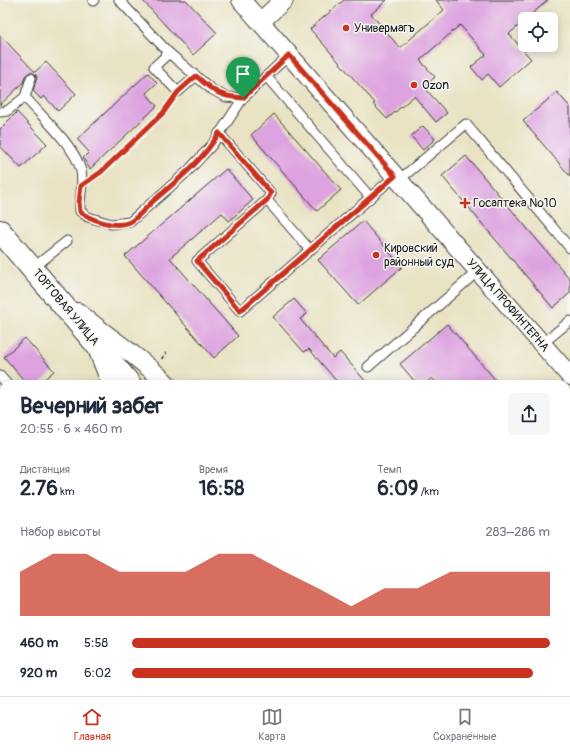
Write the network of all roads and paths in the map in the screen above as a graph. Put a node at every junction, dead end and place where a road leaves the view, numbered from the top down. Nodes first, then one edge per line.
1 (119, 0) edge
2 (241, 0) edge
3 (284, 0) edge
4 (260, 22) junction
5 (169, 53) junction
6 (289, 55) junction
7 (196, 76) junction
8 (266, 76) junction
9 (31, 78) dead end
10 (178, 92) junction
11 (24, 97) junction
12 (243, 98) junction
13 (0, 112) edge
14 (219, 133) junction
15 (397, 178) junction
16 (81, 186) junction
17 (370, 197) junction
18 (267, 200) junction
19 (0, 231) edge
20 (67, 241) dead end
21 (570, 248) edge
22 (310, 250) junction
23 (478, 271) junction
24 (39, 276) junction
25 (570, 321) edge
26 (94, 341) junction
27 (542, 344) junction
28 (368, 367) dead end
29 (570, 376) edge
30 (109, 380) edge
31 (127, 380) edge
32 (163, 380) edge

1 - 5 lane
2 - 4 street, УЛИЦА ПРОФИНТЕРНА
3 - 4 street
4 - 6 street, УЛИЦА ПРОФИНТЕРНА
5 - 7 lane
5 - 10 lane
6 - 8 lane
6 - 15 street, УЛИЦА ПРОФИНТЕРНА
7 - 10 lane
7 - 12 lane
8 - 12 lane
8 - 17 lane
9 - 11 lane
10 - 16 path
11 - 13 lane
11 - 16 lane
12 - 14 lane
14 - 16 lane
14 - 18 lane
15 - 17 lane
15 - 21 lane
15 - 23 street, УЛИЦА ПРОФИНТЕРНА
17 - 22 lane
18 - 22 lane
18 - 22 lane
19 - 24 main road, ТОРГОВАЯ УЛИЦА
20 - 24 lane
23 - 27 street, УЛИЦА ПРОФИНТЕРНА
23 - 28 lane
24 - 26 main road, ТОРГОВАЯ УЛИЦА
24 - 32 street
25 - 27 lane
26 - 30 street
26 - 31 main road, ТОРГОВАЯ УЛИЦА
27 - 29 street, УЛИЦА ПРОФИНТЕРНА

